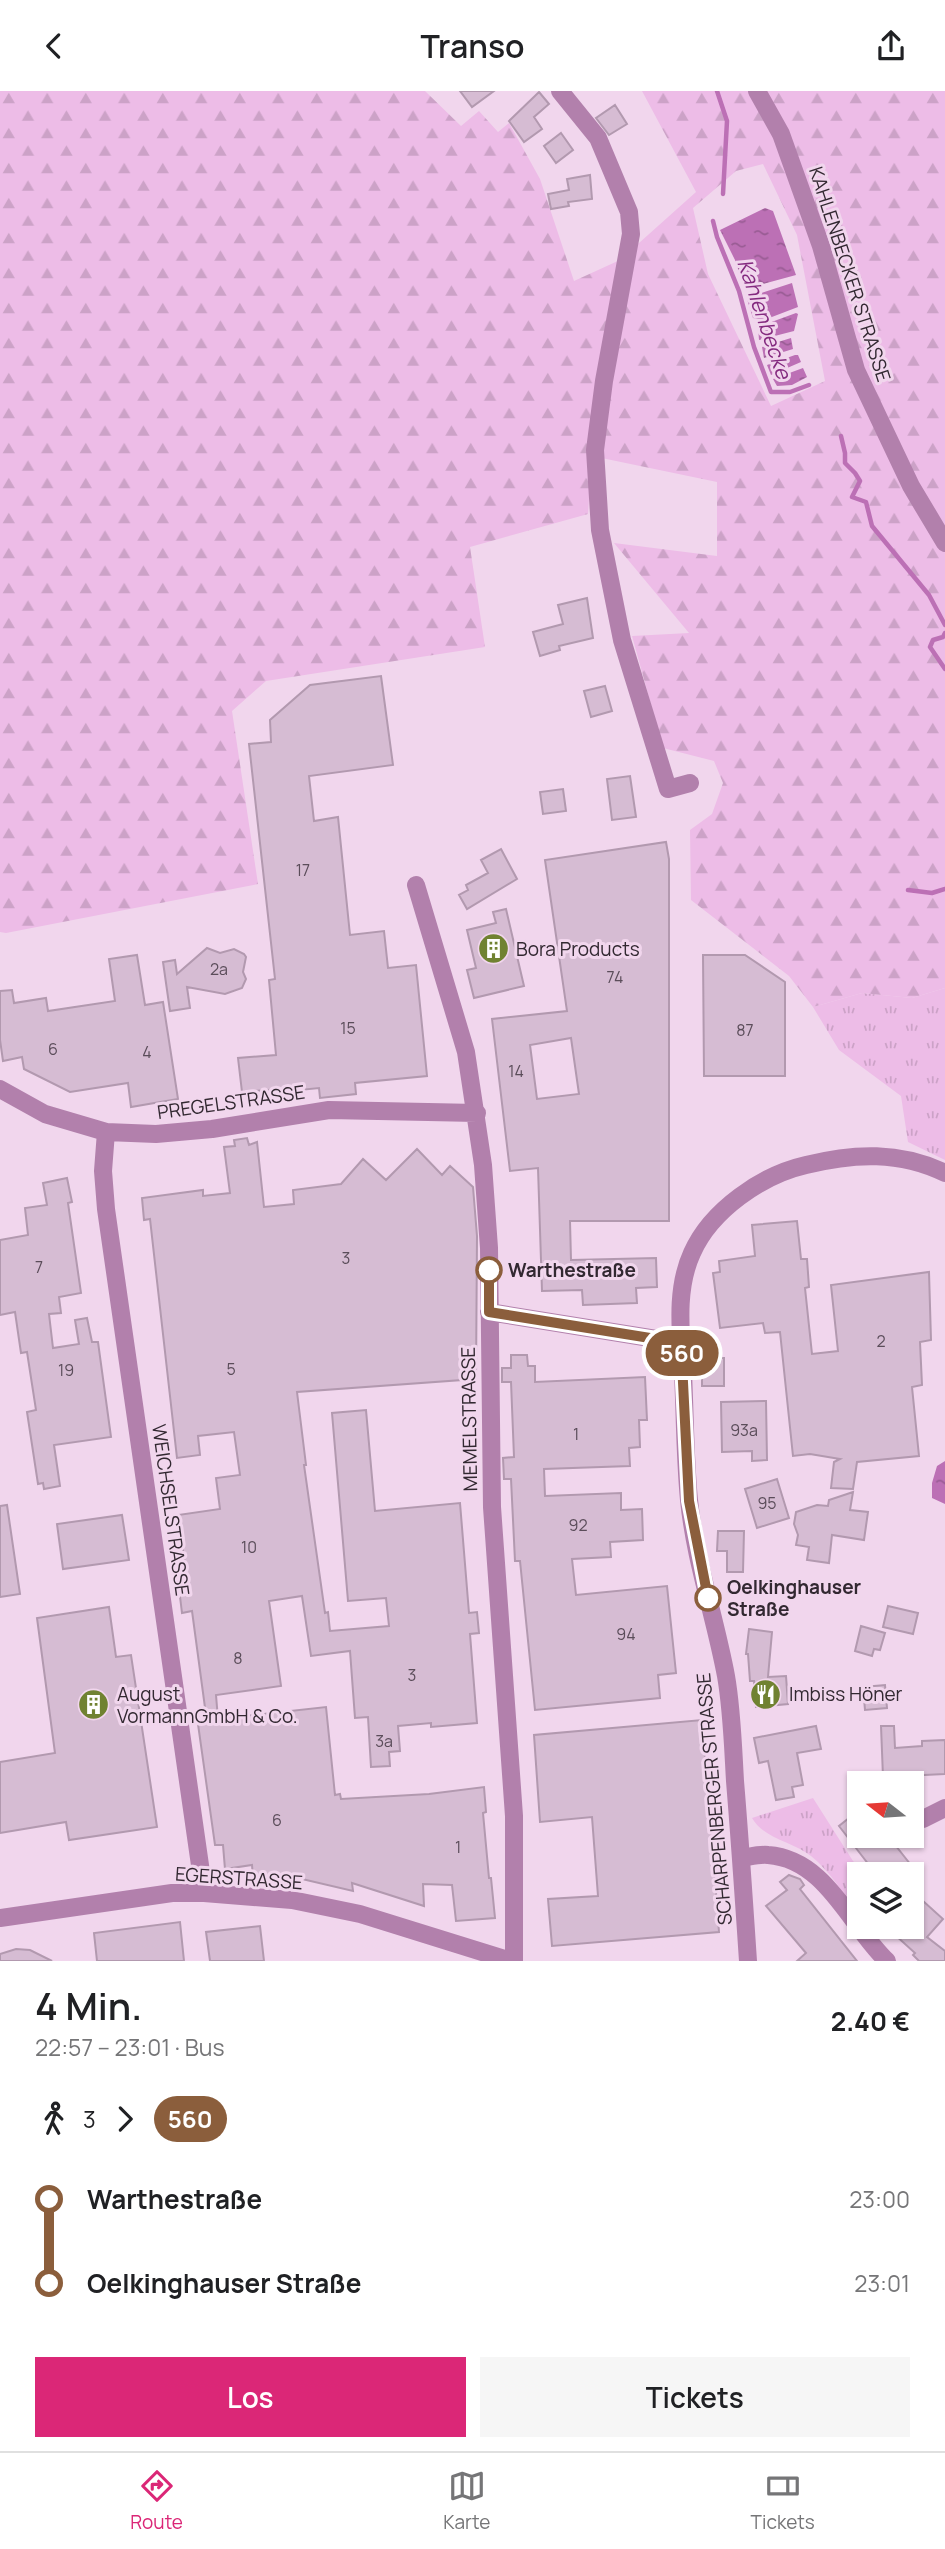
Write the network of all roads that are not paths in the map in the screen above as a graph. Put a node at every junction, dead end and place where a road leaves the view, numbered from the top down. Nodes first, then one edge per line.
1 (560, 91) edge
2 (757, 91) edge
3 (945, 543) edge
4 (690, 783) dead end
5 (416, 885) dead end
6 (0, 1089) edge
7 (477, 1114) junction
8 (106, 1132) junction
9 (945, 1173) edge
10 (489, 1312) junction
11 (681, 1343) junction
12 (945, 1808) edge
13 (924, 1818) edge
14 (741, 1857) junction
15 (204, 1892) junction
16 (0, 1918) edge
17 (513, 1961) edge
18 (748, 1961) edge
19 (887, 1961) edge

1 - 4 street
2 - 3 street, KAHLENBECKER STRASSE
5 - 7 street, MEMELSTRASSE
6 - 8 street, PREGELSTRASSE
7 - 8 street, PREGELSTRASSE
7 - 10 street, MEMELSTRASSE
8 - 15 street, WEICHSELSTRASSE
9 - 11 street
10 - 11 street
10 - 17 street, MEMELSTRASSE
11 - 14 street, SCHARPENBERGER STRASSE
12 - 13 street
14 - 18 street, SCHARPENBERGER STRASSE
14 - 19 street
15 - 16 street, EGERSTRASSE
15 - 17 street, EGERSTRASSE

